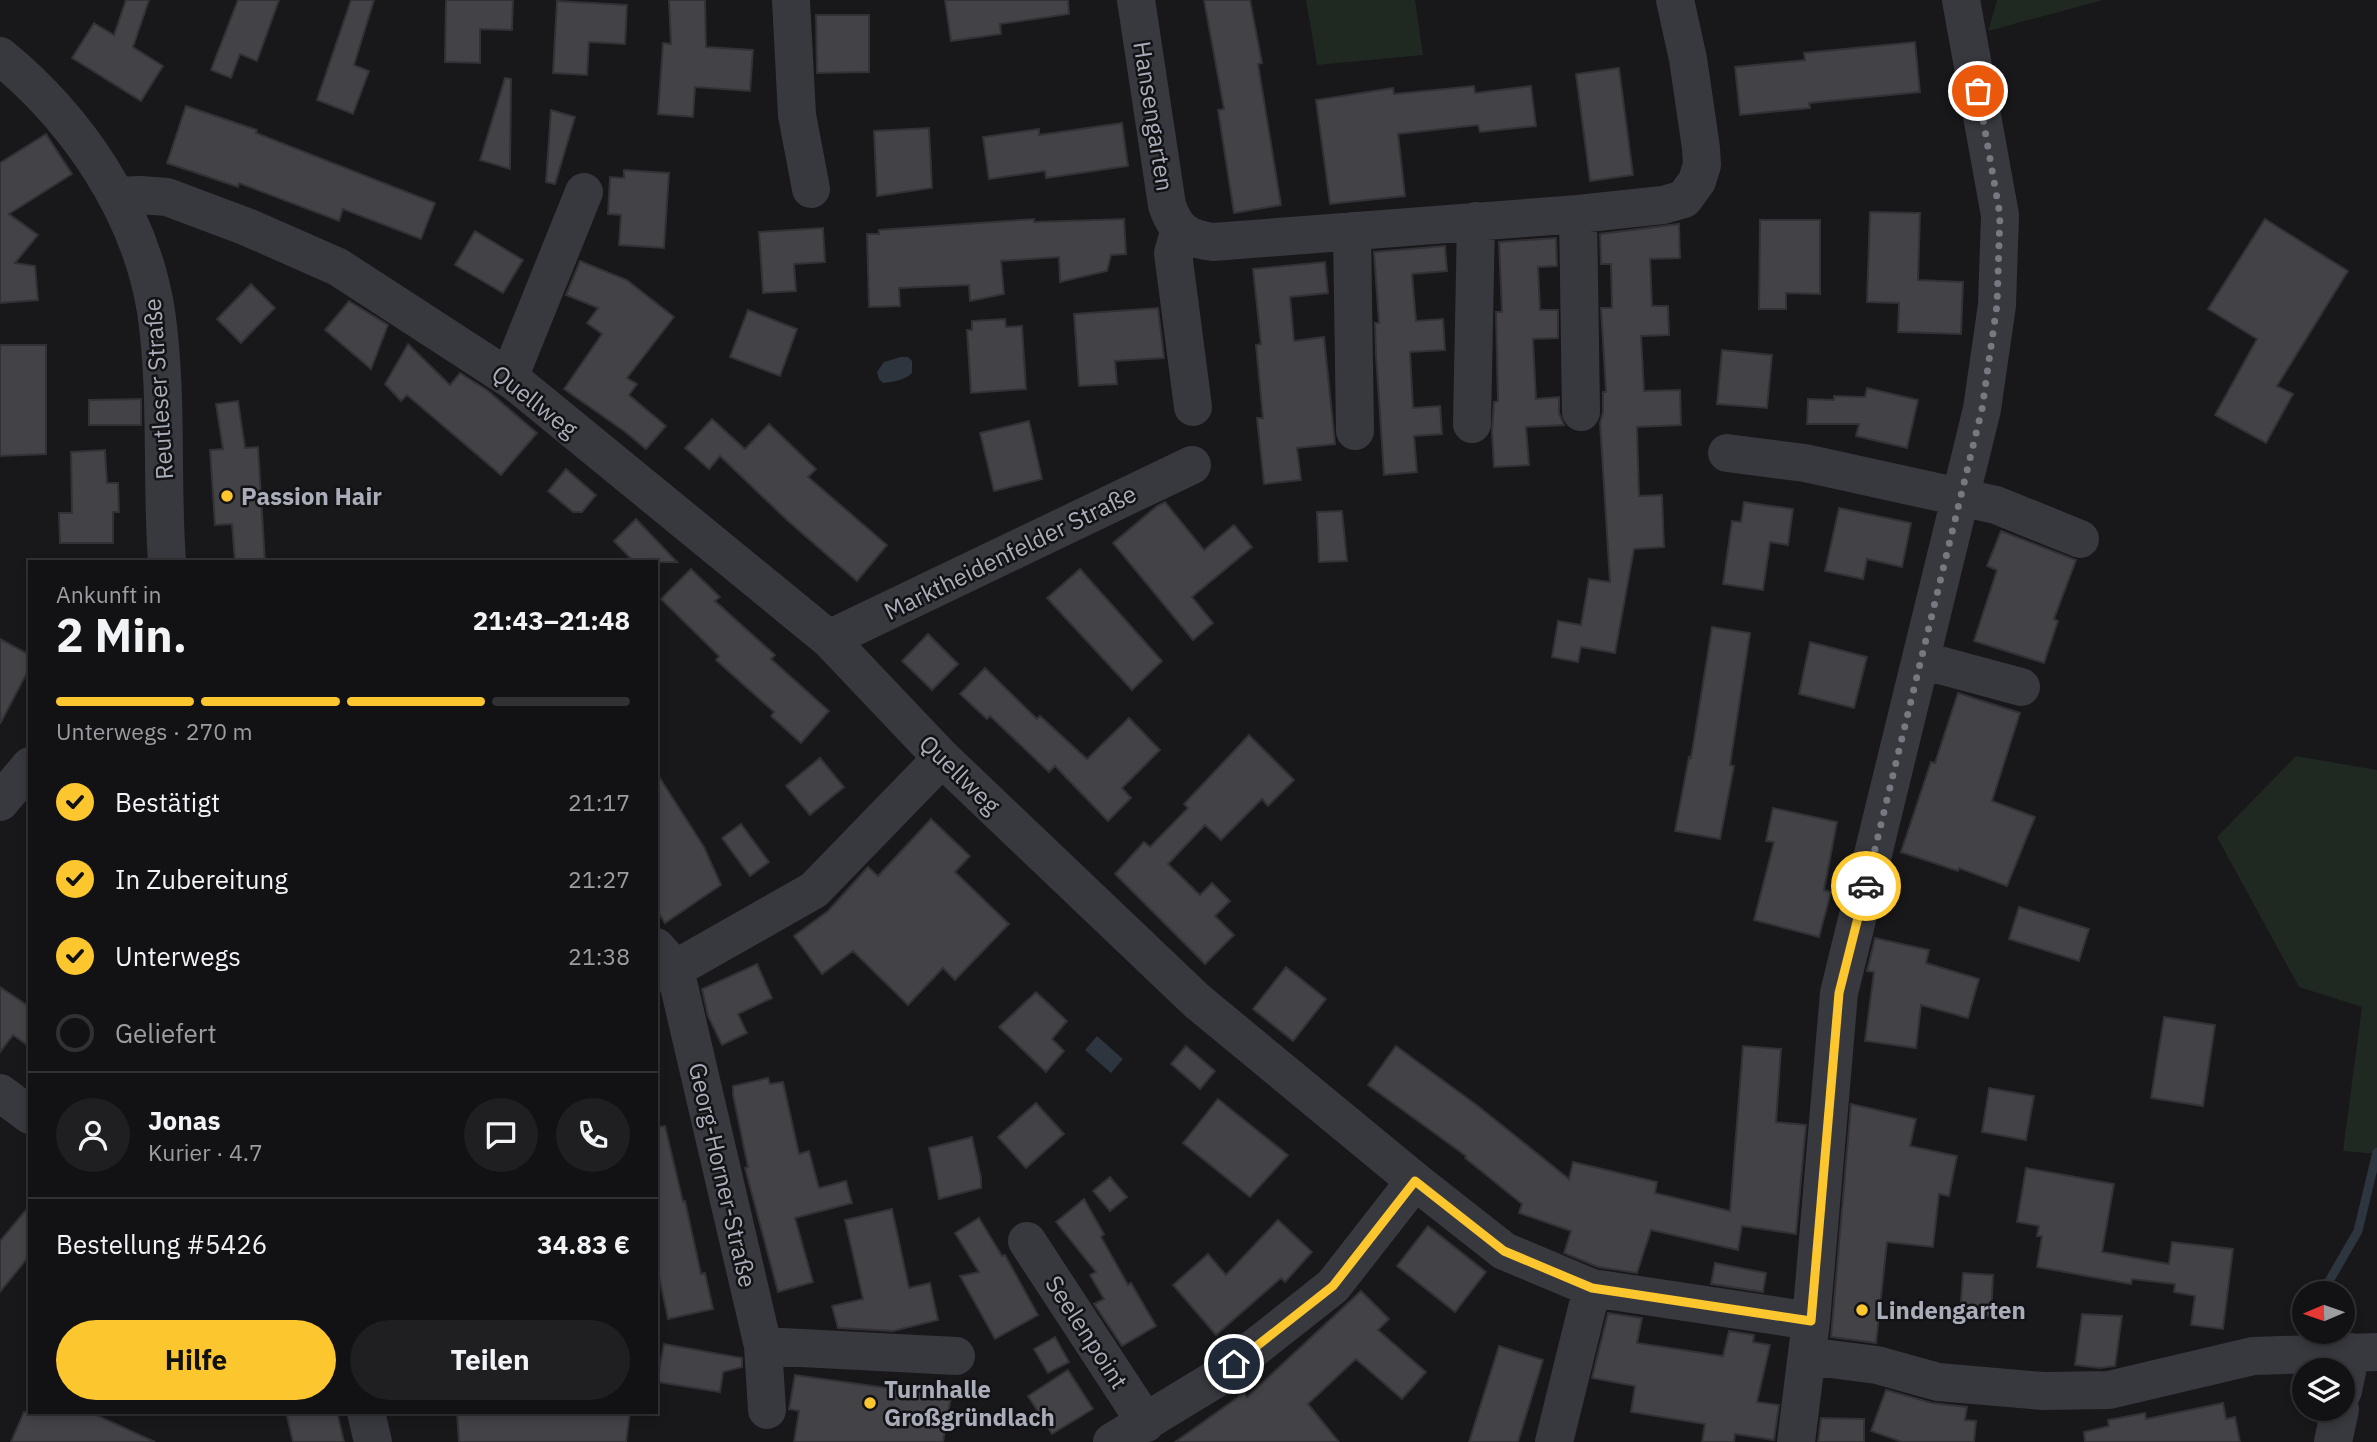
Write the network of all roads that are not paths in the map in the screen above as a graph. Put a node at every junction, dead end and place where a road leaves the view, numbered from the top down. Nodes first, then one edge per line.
1 (791, 0) edge
2 (1136, 0) edge
3 (1675, 0) edge
4 (1961, 0) edge
5 (0, 56) edge
6 (811, 189) dead end
7 (584, 192) dead end
8 (116, 196) junction
9 (1578, 214) junction
10 (1476, 221) junction
11 (1180, 229) junction
12 (1352, 231) junction
13 (509, 378) junction
14 (1193, 407) dead end
15 (1581, 412) dead end
16 (1472, 424) dead end
17 (1355, 431) dead end
18 (1727, 453) dead end
19 (1192, 466) dead end
20 (1961, 498) junction
21 (2080, 539) dead end
22 (167, 560) edge
23 (829, 639) junction
24 (1921, 660) junction
25 (2021, 687) dead end
26 (942, 758) junction
27 (28, 768) edge
28 (0, 802) edge
29 (662, 963) edge
30 (0, 1093) edge
31 (28, 1114) edge
32 (1415, 1181) junction
33 (1027, 1241) dead end
34 (1592, 1288) junction
35 (1809, 1338) junction
36 (763, 1346) junction
37 (2364, 1352) edge
38 (956, 1356) dead end
39 (2355, 1369) edge
40 (768, 1410) dead end
41 (366, 1414) edge
42 (2337, 1421) edge
43 (1146, 1423) junction
44 (373, 1442) edge
45 (1112, 1442) edge
46 (1554, 1442) edge
47 (1796, 1442) edge
48 (2333, 1442) edge

1 - 6 street
2 - 11 street, Hansengarten
3 - 9 street
4 - 20 street
5 - 8 street, Reutleser Straße
7 - 13 street
8 - 13 street, Quellweg
8 - 22 street, Reutleser Straße
9 - 10 street
9 - 15 street
10 - 12 street
10 - 16 street
11 - 12 street
11 - 14 street
12 - 17 street
13 - 23 street, Quellweg
18 - 20 street
19 - 23 street, Marktheidenfelder Straße
20 - 21 street
20 - 24 street
23 - 26 street, Quellweg
24 - 25 street
24 - 35 street
26 - 29 street
26 - 32 street, Quellweg
27 - 28 street
29 - 36 street, Georg-Horner-Straße
30 - 31 street
32 - 34 street, Quellweg
32 - 43 street
33 - 43 street, Seelenpoint
34 - 35 street, Quellweg
34 - 46 street
35 - 37 street, Quellweg
35 - 47 street
36 - 38 street
36 - 40 street, Georg-Horner-Straße
37 - 39 street
41 - 44 street
42 - 48 street
43 - 45 street

